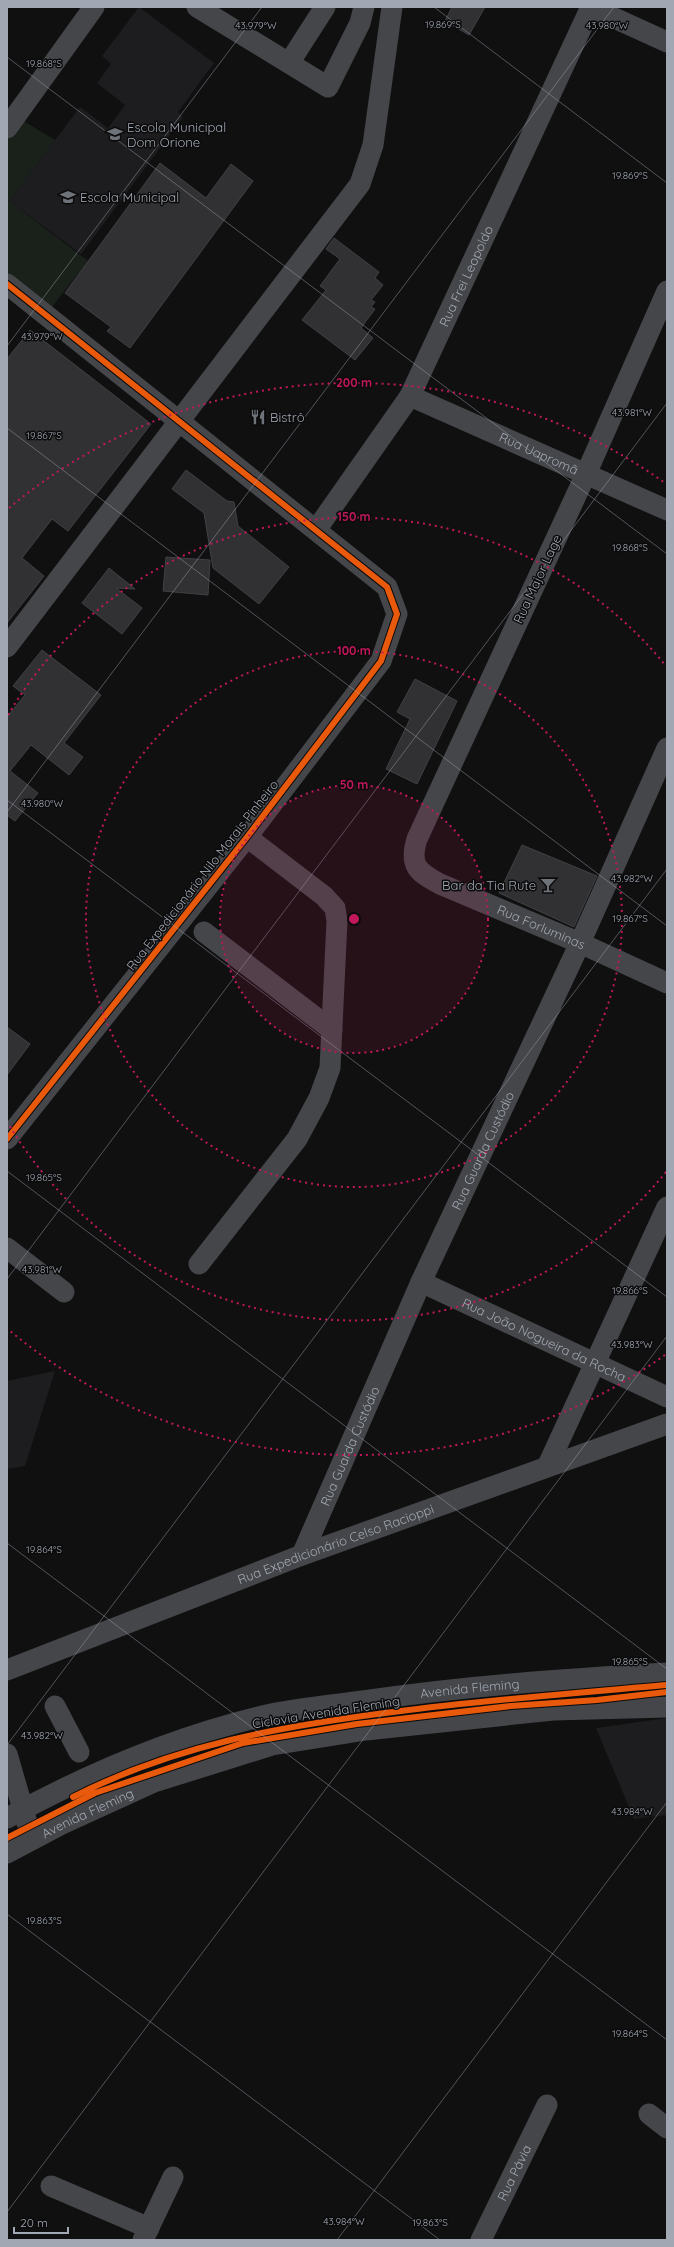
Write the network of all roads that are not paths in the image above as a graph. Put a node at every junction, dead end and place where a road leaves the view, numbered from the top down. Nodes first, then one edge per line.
1 (94, 7) edge
2 (197, 7) edge
3 (325, 7) edge
4 (364, 7) edge
5 (392, 7) edge
6 (591, 7) edge
7 (667, 42) edge
8 (289, 63) junction
9 (7, 128) edge
10 (7, 284) edge
11 (667, 291) edge
12 (410, 396) junction
13 (179, 423) junction
14 (586, 474) junction
15 (667, 510) edge
16 (316, 530) junction
17 (7, 647) edge
18 (667, 748) edge
19 (247, 837) junction
20 (417, 867) joint
21 (204, 932) dead end
22 (580, 943) junction
23 (667, 983) edge
24 (332, 1030) junction
25 (7, 1139) edge
26 (667, 1207) edge
27 (7, 1248) edge
28 (199, 1264) dead end
29 (421, 1282) junction
30 (64, 1292) dead end
31 (594, 1364) junction
32 (667, 1397) edge
33 (667, 1424) edge
34 (548, 1465) junction
35 (302, 1554) junction
36 (7, 1670) edge
37 (667, 1673) edge
38 (550, 1680) junction
39 (55, 1706) dead end
40 (667, 1707) edge
41 (553, 1710) junction
42 (7, 1754) edge
43 (90, 1778) junction
44 (15, 1814) edge
45 (12, 1850) edge
46 (547, 2105) dead end
47 (649, 2114) dead end
48 (667, 2128) edge
49 (172, 2177) dead end
50 (51, 2186) dead end
51 (146, 2234) edge
52 (481, 2240) edge

1 - 9 street
2 - 8 street
3 - 8 street
4 - 8 street
5 - 13 street
6 - 7 street
6 - 12 street, Rua Frei Leopoldo
10 - 13 street
11 - 14 street, Rua Major Lage
12 - 14 street, Rua Uapromã
12 - 16 street, Rua Frei Leopoldo
13 - 16 street
13 - 17 street
14 - 15 street, Rua Uapromã
14 - 20 street, Rua Major Lage
16 - 19 street, Rua Expedicionário Nilo Morais Pinheiro
18 - 22 street, Rua Guarda Custódio
19 - 24 street
19 - 25 street, Rua Expedicionário Nilo Morais Pinheiro
20 - 22 street, Rua Forluminas
21 - 24 street
22 - 23 street, Rua Forluminas
22 - 29 street, Rua Guarda Custódio
24 - 28 street
26 - 31 street
27 - 30 street
29 - 31 street, Rua João Nogueira da Rocha
29 - 35 street, Rua Guarda Custódio
31 - 32 street, Rua João Nogueira da Rocha
31 - 34 street
33 - 34 street, Rua Expedicionário Celso Racioppi
34 - 35 street, Rua Expedicionário Celso Racioppi
35 - 36 street, Rua Expedicionário Celso Racioppi
37 - 38 street, Avenida Fleming
38 - 41 street
38 - 43 street, Avenida Fleming
39 - 43 street
40 - 41 street, Avenida Fleming
41 - 45 street, Avenida Fleming
42 - 44 street
43 - 44 street, Avenida Fleming
44 - 45 street
46 - 52 street, Rua Pávia
47 - 48 street
49 - 51 street
50 - 51 street

